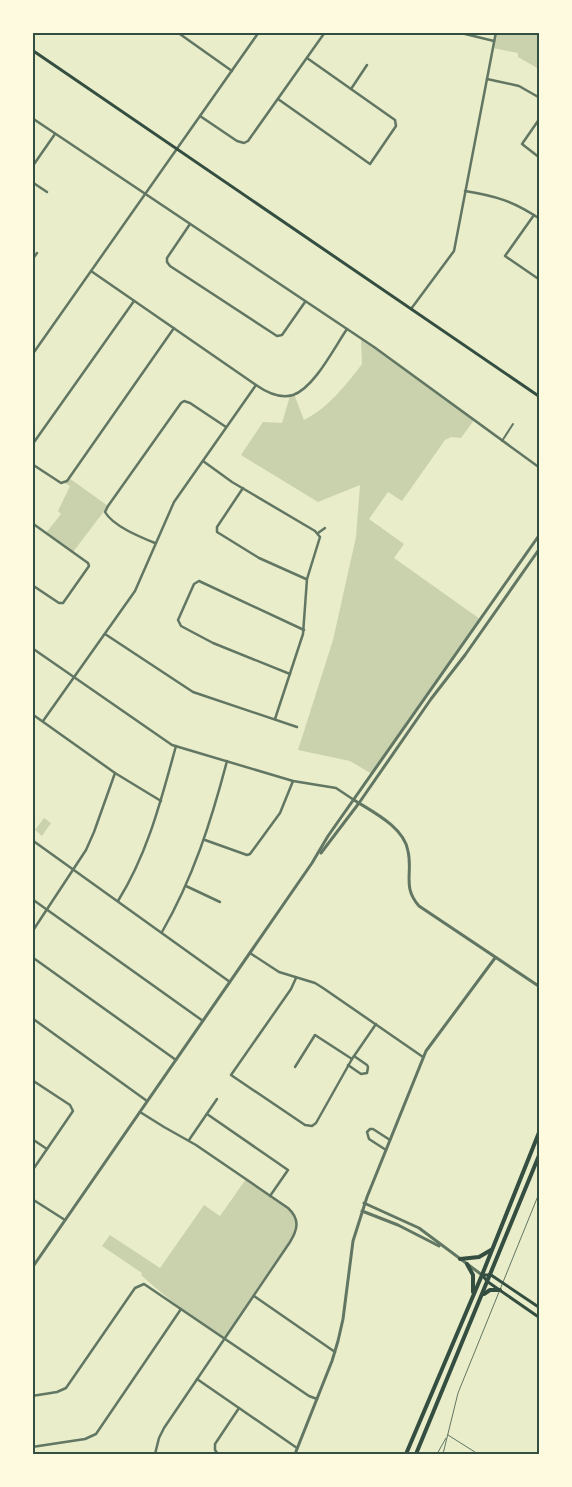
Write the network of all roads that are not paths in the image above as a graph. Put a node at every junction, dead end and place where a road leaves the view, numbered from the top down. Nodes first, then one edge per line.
1 (177, 32) edge
2 (259, 32) edge
3 (457, 32) edge
4 (496, 32) edge
5 (323, 35) dead end
6 (494, 41) junction
7 (32, 50) edge
8 (307, 58) junction
9 (367, 65) dead end
10 (232, 71) junction
11 (487, 79) junction
12 (351, 88) junction
13 (540, 98) edge
14 (278, 99) junction
15 (200, 116) junction
16 (32, 118) edge
17 (540, 118) edge
18 (55, 134) junction
19 (177, 149) junction
20 (540, 158) edge
21 (32, 167) edge
22 (32, 182) edge
23 (465, 191) junction
24 (47, 192) dead end
25 (145, 195) junction
26 (534, 215) junction
27 (540, 219) edge
28 (190, 224) junction
29 (37, 253) dead end
30 (32, 260) edge
31 (91, 271) junction
32 (540, 280) edge
33 (134, 301) junction
34 (305, 302) junction
35 (411, 309) junction
36 (174, 328) junction
37 (347, 329) junction
38 (32, 355) edge
39 (256, 385) junction
40 (540, 398) edge
41 (513, 424) dead end
42 (226, 428) junction
43 (502, 441) junction
44 (32, 445) edge
45 (203, 461) junction
46 (32, 464) edge
47 (540, 468) edge
48 (243, 488) junction
49 (32, 523) edge
50 (324, 528) dead end
51 (318, 533) junction
52 (540, 534) edge
53 (155, 543) junction
54 (540, 548) edge
55 (307, 579) junction
56 (32, 585) edge
57 (304, 630) junction
58 (105, 634) junction
59 (32, 648) edge
60 (290, 674) junction
61 (74, 677) junction
62 (32, 714) edge
63 (275, 719) junction
64 (43, 721) junction
65 (297, 727) dead end
66 (176, 746) junction
67 (227, 762) junction
68 (115, 772) junction
69 (293, 781) junction
70 (354, 800) junction
71 (161, 801) junction
72 (359, 803) junction
73 (32, 840) edge
74 (205, 840) junction
75 (312, 863) junction
76 (75, 870) junction
77 (186, 886) junction
78 (32, 899) edge
79 (118, 901) junction
80 (220, 902) dead end
81 (48, 910) junction
82 (32, 932) edge
83 (162, 932) junction
84 (250, 953) junction
85 (32, 957) edge
86 (495, 958) junction
87 (296, 978) junction
88 (230, 982) junction
89 (540, 987) edge
90 (32, 1018) edge
91 (203, 1022) junction
92 (376, 1024) junction
93 (423, 1057) junction
94 (353, 1058) junction
95 (176, 1060) junction
96 (348, 1065) junction
97 (295, 1067) dead end
98 (32, 1080) edge
99 (217, 1099) dead end
100 (147, 1101) junction
101 (140, 1112) junction
102 (206, 1114) junction
103 (540, 1130) edge
104 (32, 1139) edge
105 (189, 1140) junction
106 (390, 1140) junction
107 (47, 1149) junction
108 (386, 1150) junction
109 (530, 1152) junction
110 (539, 1154) edge
111 (32, 1171) edge
112 (540, 1191) edge
113 (270, 1196) junction
114 (32, 1199) edge
115 (364, 1203) junction
116 (362, 1211) junction
117 (65, 1220) junction
118 (444, 1248) junction
119 (492, 1248) junction
120 (460, 1259) junction
121 (466, 1264) junction
122 (32, 1268) edge
123 (482, 1275) junction
124 (490, 1275) junction
125 (488, 1282) junction
126 (503, 1283) junction
127 (500, 1290) junction
128 (253, 1296) junction
129 (482, 1296) junction
130 (472, 1298) junction
131 (540, 1308) edge
132 (182, 1309) junction
133 (540, 1318) edge
134 (224, 1338) junction
135 (335, 1352) junction
136 (197, 1379) junction
137 (32, 1396) edge
138 (317, 1399) junction
139 (239, 1408) junction
140 (447, 1435) junction
141 (32, 1447) edge
142 (297, 1448) junction
143 (156, 1454) edge
144 (218, 1454) edge
145 (295, 1454) edge
146 (406, 1454) edge
147 (416, 1454) edge
148 (438, 1454) edge
149 (442, 1454) edge
150 (478, 1454) edge

1 - 10 street
2 - 10 street
3 - 6 street
4 - 6 street
5 - 8 street
6 - 11 street
7 - 19 main road
8 - 12 street
8 - 14 street
9 - 12 street
10 - 15 street
11 - 13 street
11 - 23 street
12 - 14 street
14 - 15 street
15 - 19 street
16 - 18 street
17 - 20 street
18 - 21 street
18 - 25 street
19 - 25 street
19 - 35 main road
22 - 24 street
23 - 26 street
23 - 35 street
25 - 28 street
25 - 31 street
26 - 27 street
26 - 32 street
28 - 34 street
28 - 34 street
29 - 30 street
31 - 33 street
31 - 38 street
33 - 36 street
33 - 44 street
34 - 37 street
35 - 40 main road
36 - 39 street
36 - 46 street
37 - 39 street
37 - 43 street
39 - 42 street
41 - 43 street
42 - 45 street
42 - 53 street
43 - 47 street
45 - 48 street
45 - 53 street
48 - 51 street
48 - 55 street
49 - 56 street
50 - 51 street
51 - 55 street
52 - 70 street
53 - 58 street
54 - 72 street
55 - 57 street
57 - 60 street
57 - 60 street
58 - 61 street
58 - 63 street
59 - 61 street
60 - 63 street
61 - 64 street
61 - 66 street
62 - 64 street
63 - 65 street
64 - 68 street
66 - 67 street
66 - 71 street
67 - 69 street
67 - 74 street
68 - 71 street
68 - 76 street
69 - 70 street
69 - 74 street
70 - 72 street
70 - 75 street
71 - 79 street
72 - 75 street
72 - 86 street
73 - 76 street
74 - 77 street
75 - 84 street
76 - 79 street
76 - 81 street
77 - 80 street
77 - 83 street
78 - 81 street
79 - 83 street
81 - 82 street
81 - 91 street
83 - 88 street
84 - 87 street
84 - 88 street
85 - 95 street
86 - 89 street
86 - 93 street
87 - 92 street
87 - 96 street
88 - 91 street
90 - 100 street
91 - 95 street
92 - 93 street
92 - 94 street
93 - 106 street
94 - 96 street
94 - 96 street
94 - 97 street
95 - 100 street
98 - 107 street
99 - 102 street
100 - 101 street
101 - 105 street
101 - 117 street
102 - 105 street
102 - 113 street
103 - 109 main road
104 - 107 street
105 - 113 street
106 - 108 street
106 - 108 street
107 - 111 street
108 - 115 street
109 - 110 main road
109 - 119 main road
110 - 124 main road
112 - 126 lane
113 - 128 street
114 - 117 street
115 - 116 street
115 - 118 street
116 - 118 street
116 - 135 street
117 - 122 street
118 - 120 street
119 - 120 main road
119 - 123 main road
120 - 121 street
121 - 123 street
121 - 130 main road
123 - 124 main road
123 - 125 main road
123 - 130 main road
124 - 125 main road
124 - 126 main road
125 - 127 main road
125 - 129 main road
126 - 127 lane
126 - 131 main road
127 - 129 main road
127 - 133 main road
127 - 140 lane
128 - 134 street
128 - 135 street
129 - 147 main road
130 - 146 main road
132 - 134 street
132 - 137 street
132 - 141 street
134 - 136 street
134 - 138 street
135 - 138 street
136 - 139 street
136 - 143 street
138 - 142 street
139 - 142 street
139 - 144 street
140 - 148 lane
140 - 149 lane
140 - 150 lane
142 - 145 street

